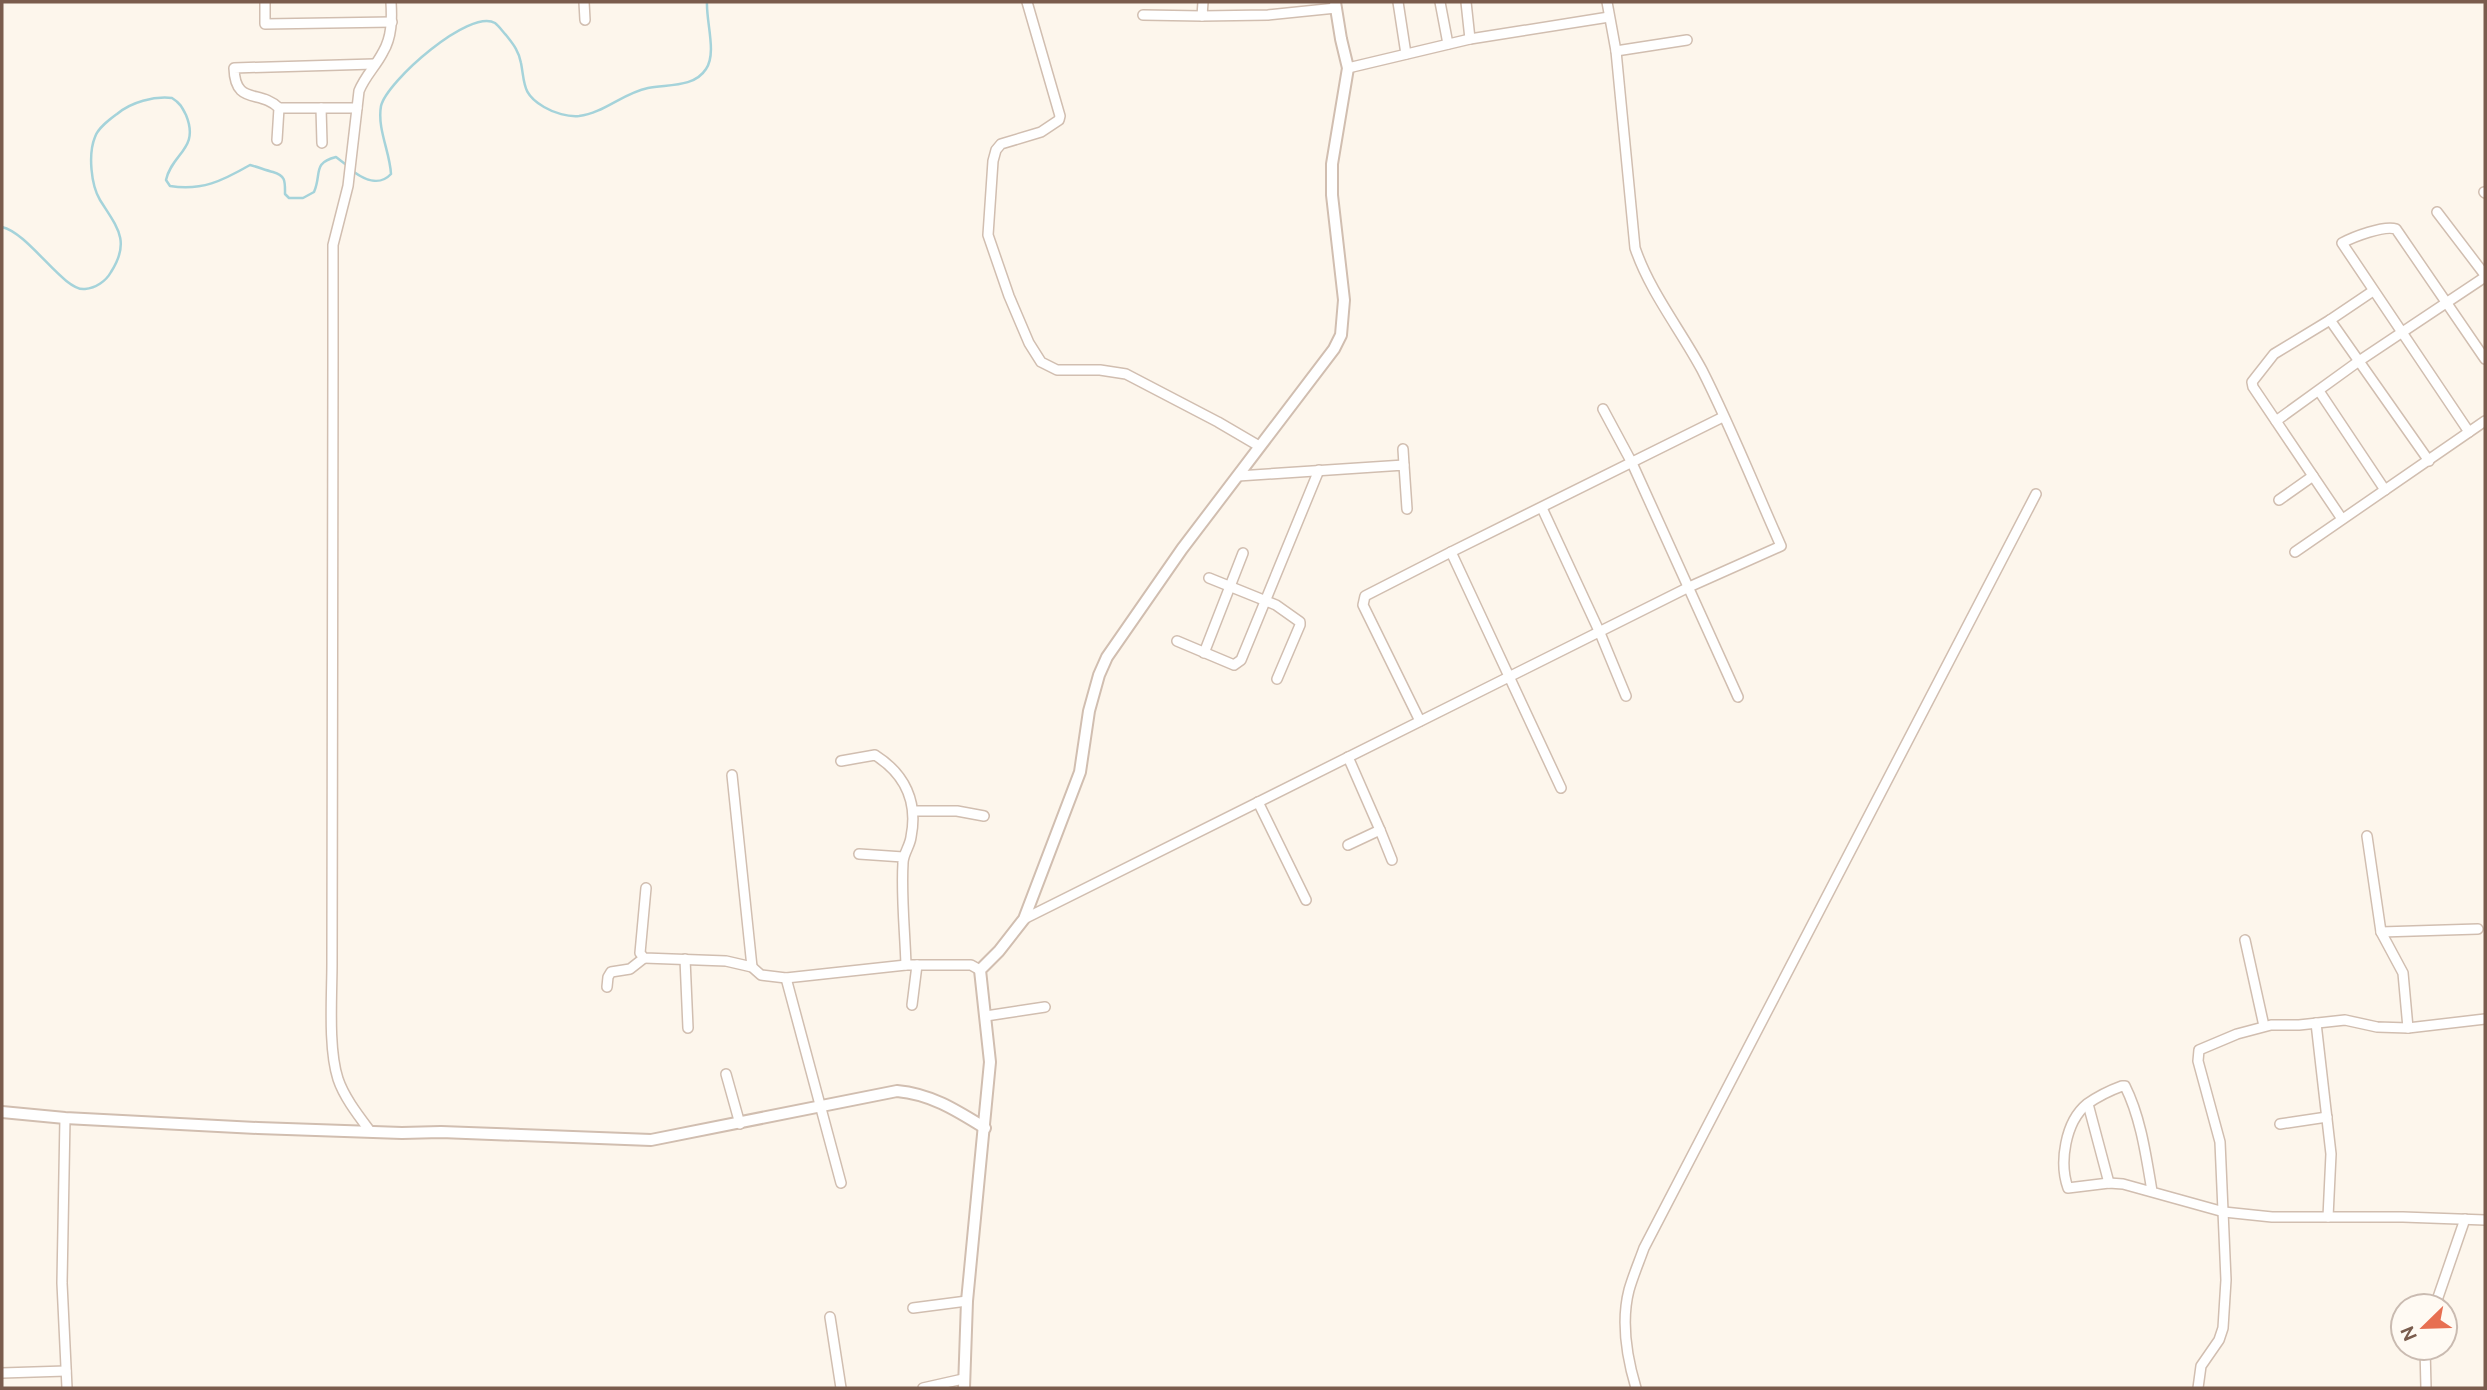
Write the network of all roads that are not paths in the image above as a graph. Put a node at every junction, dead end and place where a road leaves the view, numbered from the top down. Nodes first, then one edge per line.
1 (265, 2) edge
2 (391, 2) edge
3 (584, 2) edge
4 (1027, 2) edge
5 (1202, 2) edge
6 (1398, 2) edge
7 (1440, 2) edge
8 (1466, 2) edge
9 (1607, 2) edge
10 (1336, 5) edge
11 (1143, 15) dead end
12 (1202, 16) junction
13 (1609, 17) junction
14 (585, 20) dead end
15 (392, 22) junction
16 (1469, 38) junction
17 (1687, 40) dead end
18 (1448, 44) junction
19 (1616, 51) junction
20 (1406, 54) junction
21 (374, 64) junction
22 (1348, 68) junction
23 (279, 108) junction
24 (321, 108) junction
25 (357, 108) junction
26 (277, 140) dead end
27 (322, 143) dead end
28 (2437, 212) dead end
29 (2485, 276) edge
30 (2373, 291) junction
31 (2447, 302) junction
32 (2330, 320) junction
33 (2402, 333) junction
34 (2485, 359) edge
35 (2359, 361) junction
36 (2319, 391) junction
37 (1603, 409) dead end
38 (1723, 417) junction
39 (2276, 421) junction
40 (2485, 421) edge
41 (2469, 432) junction
42 (1259, 446) junction
43 (1403, 449) dead end
44 (2429, 461) junction
45 (1632, 463) junction
46 (1404, 465) junction
47 (1319, 470) junction
48 (1238, 475) junction
49 (2313, 476) junction
50 (2385, 491) junction
51 (2036, 494) dead end
52 (2279, 500) dead end
53 (1542, 508) junction
54 (1407, 509) dead end
55 (2342, 519) junction
56 (1451, 552) junction
57 (2295, 552) dead end
58 (1243, 553) dead end
59 (1209, 578) dead end
60 (1230, 586) junction
61 (1689, 587) junction
62 (1266, 600) junction
63 (1600, 633) junction
64 (1177, 641) dead end
65 (1204, 653) junction
66 (1510, 678) junction
67 (1277, 679) dead end
68 (1626, 696) dead end
69 (1738, 696) dead end
70 (1420, 721) junction
71 (1348, 757) junction
72 (841, 761) dead end
73 (732, 775) dead end
74 (1562, 788) dead end
75 (1258, 802) junction
76 (913, 811) junction
77 (984, 816) dead end
78 (1380, 830) junction
79 (2367, 836) dead end
80 (1348, 845) dead end
81 (859, 854) dead end
82 (903, 857) junction
83 (1392, 860) dead end
84 (646, 888) dead end
85 (1306, 901) dead end
86 (1024, 919) junction
87 (2478, 929) dead end
88 (2381, 932) junction
89 (2245, 940) dead end
90 (644, 958) junction
91 (685, 959) junction
92 (906, 965) junction
93 (918, 965) junction
94 (752, 967) junction
95 (980, 970) junction
96 (786, 978) junction
97 (607, 987) dead end
98 (912, 1005) dead end
99 (1045, 1007) dead end
100 (986, 1016) junction
101 (2485, 1020) edge
102 (2316, 1023) junction
103 (2264, 1026) junction
104 (688, 1028) dead end
105 (2408, 1028) junction
106 (726, 1074) dead end
107 (2088, 1104) junction
108 (820, 1107) junction
109 (2, 1112) edge
110 (2326, 1117) junction
111 (65, 1118) junction
112 (740, 1124) junction
113 (2280, 1124) dead end
114 (985, 1128) junction
115 (370, 1131) junction
116 (841, 1183) dead end
117 (2109, 1183) junction
118 (2152, 1191) junction
119 (2224, 1212) junction
120 (2328, 1217) junction
121 (2465, 1219) junction
122 (2485, 1220) edge
123 (2440, 1292) edge
124 (967, 1301) junction
125 (913, 1308) dead end
126 (830, 1317) dead end
127 (2425, 1362) edge
128 (66, 1371) junction
129 (2, 1373) edge
130 (963, 1384) edge
131 (67, 1388) edge
132 (841, 1388) edge
133 (923, 1388) edge
134 (1636, 1388) edge
135 (2198, 1388) edge
136 (2426, 1388) edge

1 - 15 street
2 - 15 street
3 - 14 street
4 - 42 street
5 - 12 street
6 - 20 street
7 - 18 street
8 - 16 street
9 - 13 street
10 - 12 street
10 - 22 street
11 - 12 street
13 - 16 street
13 - 19 street
15 - 21 street
16 - 18 street
17 - 19 street
18 - 20 street
19 - 38 street
20 - 22 street
21 - 23 street
21 - 25 street
22 - 42 street
23 - 24 street
23 - 26 street
24 - 25 street
24 - 27 street
25 - 115 street
28 - 29 street
29 - 31 street
30 - 31 street
30 - 32 street
30 - 33 street
31 - 33 street
31 - 34 street
32 - 35 street
32 - 39 street
33 - 35 street
33 - 41 street
35 - 36 street
35 - 44 street
36 - 39 street
36 - 50 street
37 - 45 street
38 - 45 street
38 - 61 street
39 - 49 street
40 - 41 street
41 - 44 street
42 - 48 street
43 - 46 street
44 - 50 street
45 - 53 street
45 - 61 street
46 - 47 street
46 - 54 street
47 - 48 street
47 - 62 street
48 - 86 street
49 - 52 street
49 - 55 street
50 - 55 street
51 - 134 street
53 - 56 street
53 - 63 street
55 - 57 street
56 - 66 street
56 - 70 street
58 - 60 street
59 - 60 street
60 - 62 street
60 - 65 street
61 - 63 street
61 - 69 street
62 - 65 street
62 - 67 street
63 - 66 street
63 - 68 street
64 - 65 street
66 - 70 street
66 - 74 street
70 - 71 street
71 - 75 street
71 - 78 street
72 - 76 street
73 - 94 street
75 - 85 street
75 - 86 street
76 - 77 street
76 - 82 street
78 - 80 street
78 - 83 street
79 - 88 street
81 - 82 street
82 - 92 street
84 - 90 street
86 - 95 street
87 - 88 street
88 - 105 street
89 - 103 street
90 - 91 street
90 - 97 street
91 - 94 street
91 - 104 street
92 - 93 street
92 - 96 street
93 - 95 street
93 - 98 street
94 - 96 street
95 - 100 street
96 - 108 street
99 - 100 street
100 - 114 street
101 - 105 street
102 - 103 street
102 - 105 street
102 - 110 street
103 - 119 street
106 - 112 street
107 - 117 street
107 - 117 street
107 - 118 street
108 - 112 street
108 - 114 street
108 - 116 street
109 - 111 street
110 - 113 street
110 - 120 street
111 - 115 street
111 - 128 street
112 - 115 street
114 - 124 street
117 - 118 street
118 - 119 street
119 - 120 street
119 - 135 street
120 - 121 street
121 - 122 street
121 - 123 street
124 - 125 street
124 - 130 street
126 - 132 street
127 - 136 street
128 - 129 street
128 - 131 street
130 - 133 street

